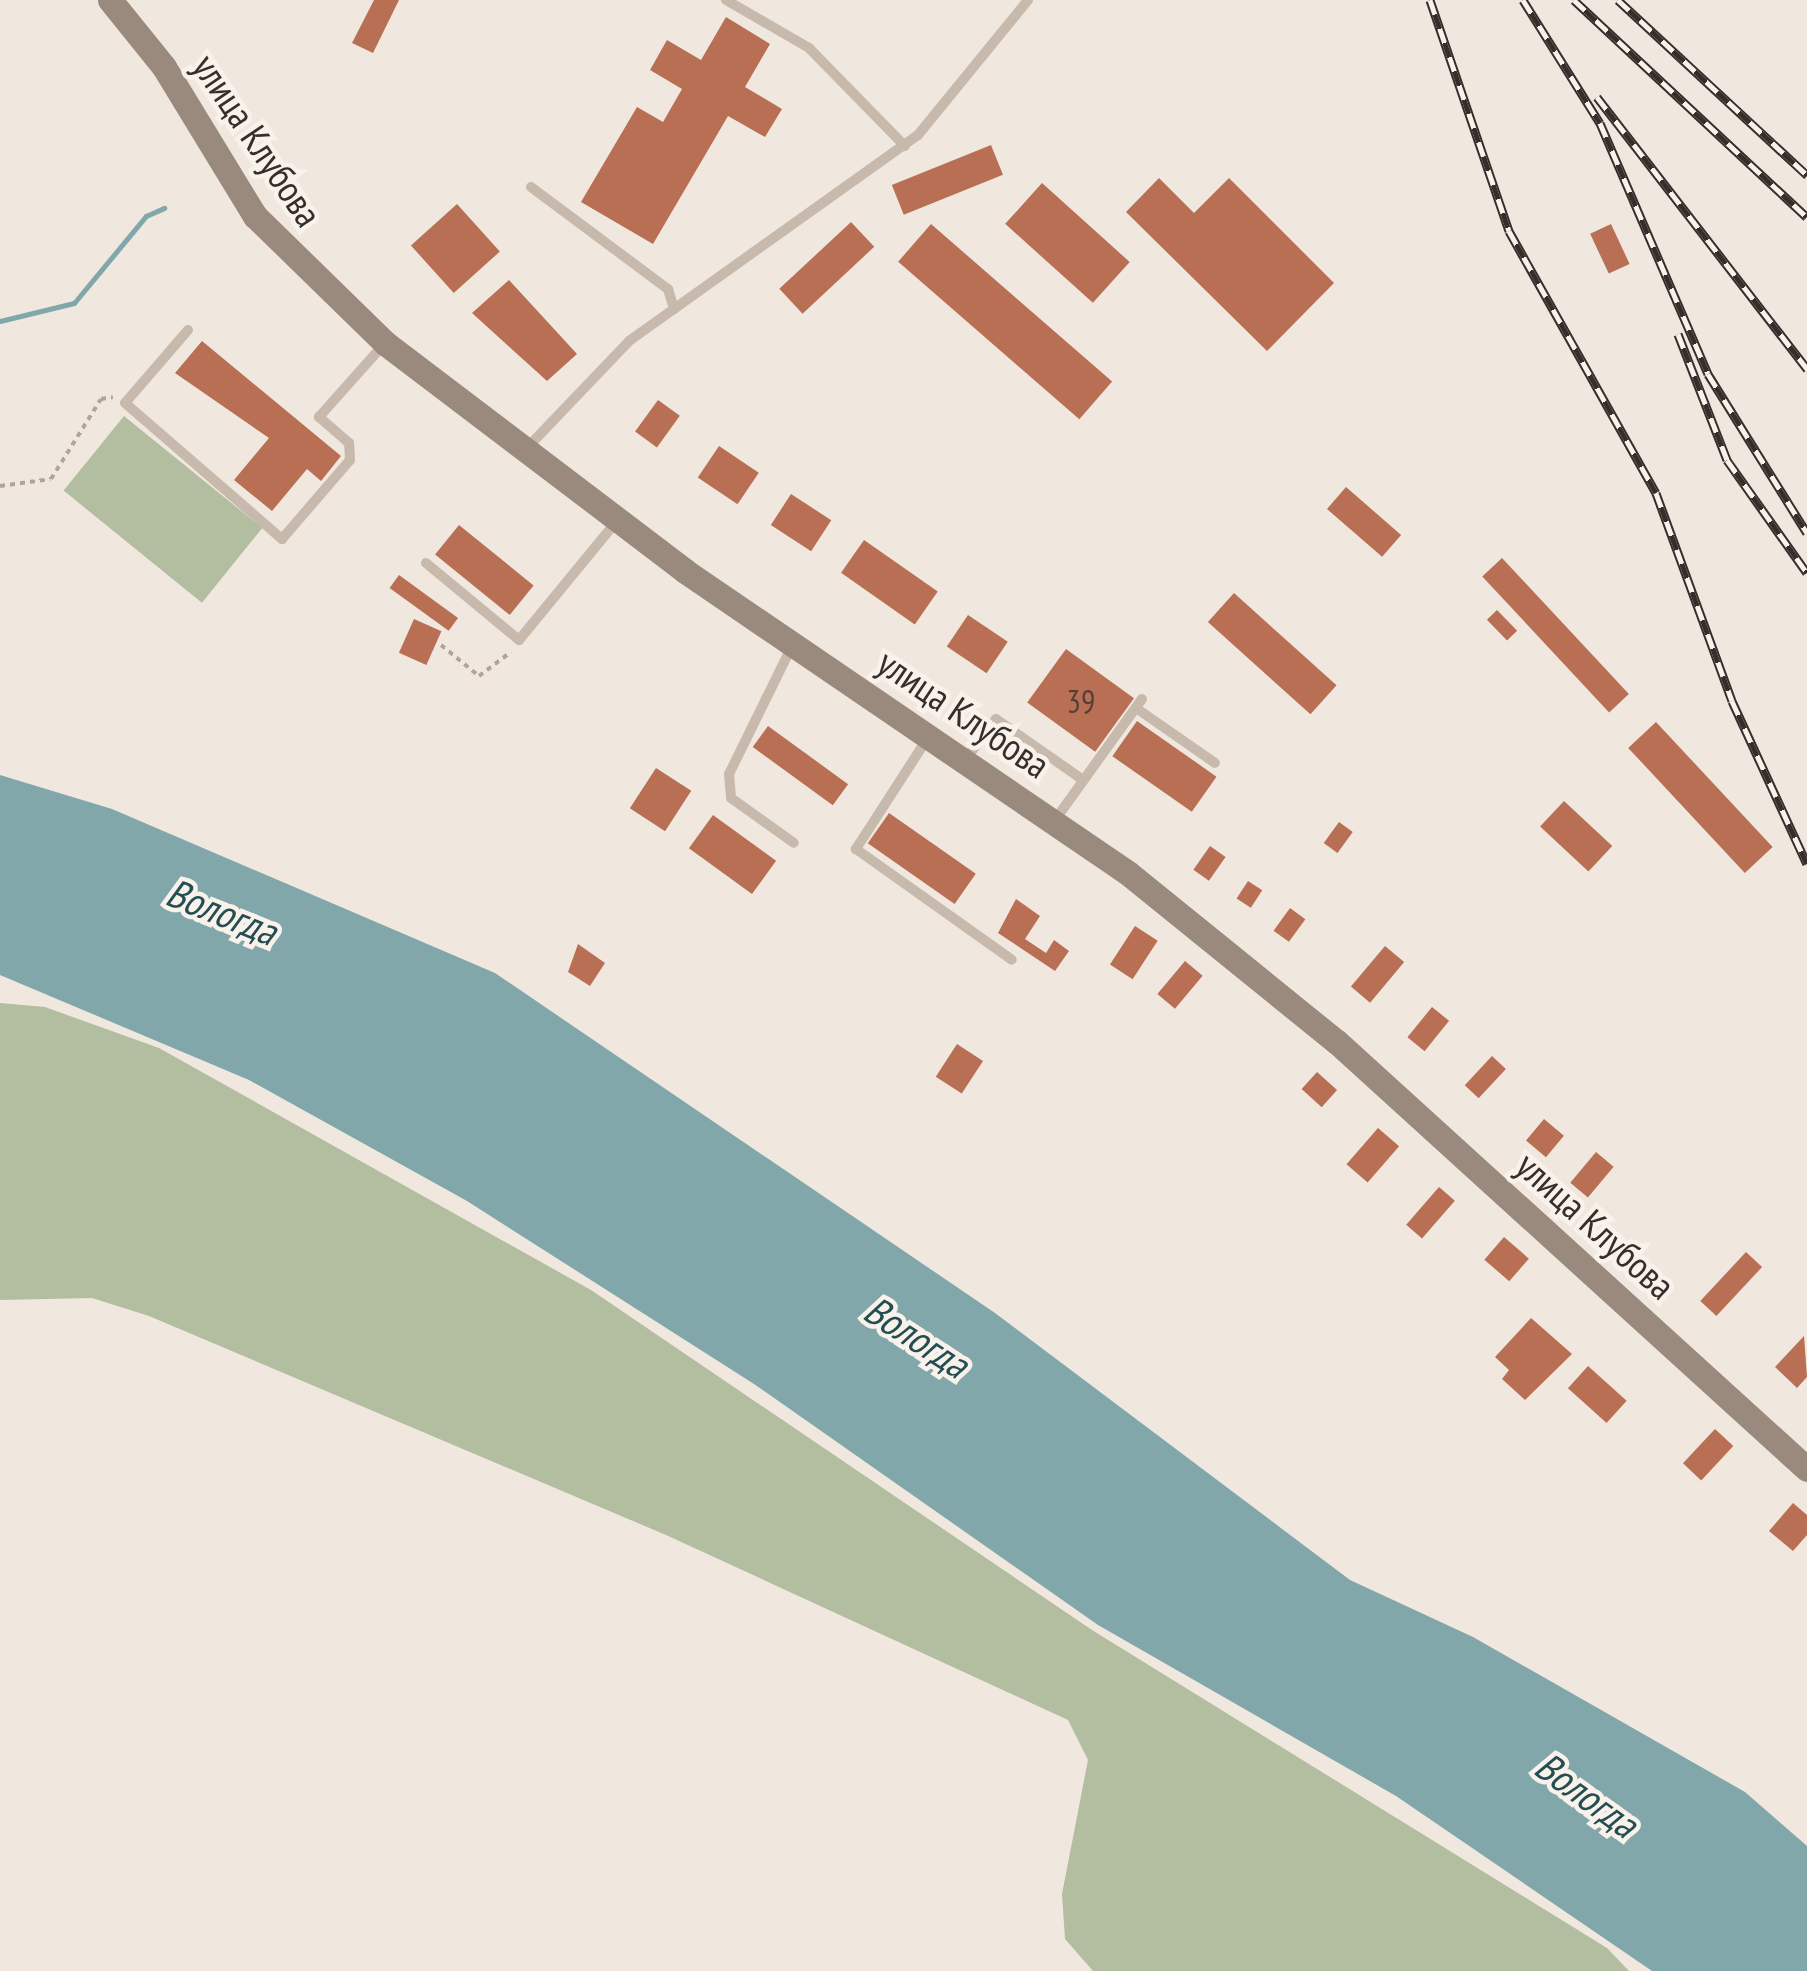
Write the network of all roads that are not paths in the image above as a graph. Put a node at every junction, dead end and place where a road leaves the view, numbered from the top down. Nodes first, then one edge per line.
1 (110, 0) edge
2 (726, 0) edge
3 (1028, 0) edge
4 (905, 146) junction
5 (531, 187) dead end
6 (674, 309) junction
7 (188, 330) dead end
8 (385, 343) junction
9 (525, 451) junction
10 (617, 522) junction
11 (426, 563) dead end
12 (794, 643) junction
13 (930, 736) junction
14 (966, 760) junction
15 (1215, 763) dead end
16 (1084, 780) junction
17 (1055, 820) junction
18 (794, 843) dead end
19 (1012, 960) dead end
20 (1807, 1469) edge

1 - 8 main road, улица Клубова
2 - 4 lane
3 - 4 lane
4 - 6 lane
5 - 6 lane
6 - 9 lane
7 - 8 lane
8 - 9 main road, улица Клубова
9 - 10 main road, улица Клубова
10 - 11 lane
10 - 12 main road, улица Клубова
12 - 13 main road, улица Клубова
12 - 18 lane
13 - 14 main road, улица Клубова
13 - 19 lane
14 - 16 lane
14 - 17 main road, улица Клубова
15 - 16 lane
16 - 17 lane
17 - 20 main road, улица Клубова

